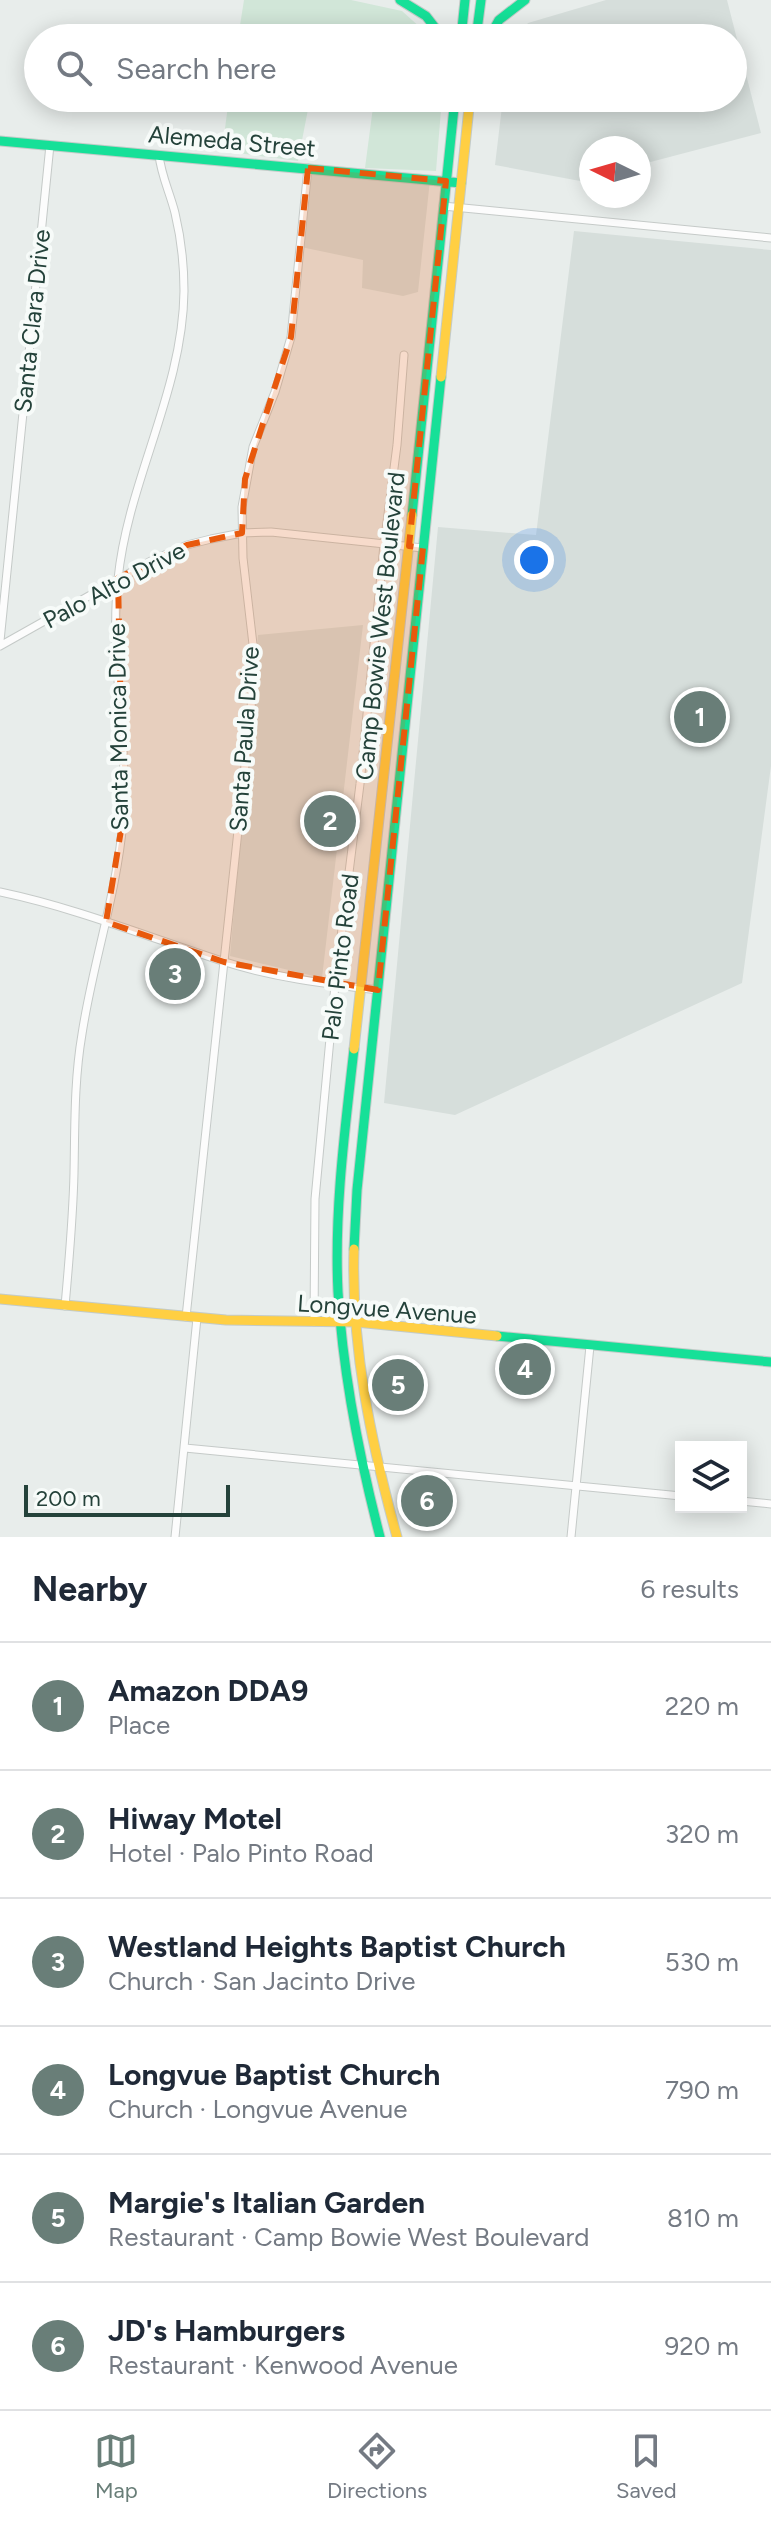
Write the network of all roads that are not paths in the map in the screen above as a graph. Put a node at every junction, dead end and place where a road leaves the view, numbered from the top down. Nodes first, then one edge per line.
1 (400, 0) edge
2 (465, 0) edge
3 (481, 0) edge
4 (525, 0) edge
5 (432, 24) edge
6 (462, 24) edge
7 (478, 24) edge
8 (497, 24) edge
9 (453, 112) edge
10 (469, 112) edge
11 (0, 141) edge
12 (50, 145) junction
13 (159, 155) junction
14 (308, 168) junction
15 (446, 181) junction
16 (461, 183) junction
17 (443, 206) junction
18 (458, 208) junction
19 (771, 238) edge
20 (404, 355) dead end
21 (242, 533) junction
22 (384, 545) junction
23 (409, 546) junction
24 (423, 548) junction
25 (118, 578) junction
26 (0, 644) edge
27 (386, 764) junction
28 (401, 766) junction
29 (0, 892) edge
30 (106, 922) junction
31 (224, 962) junction
32 (335, 985) junction
33 (362, 988) junction
34 (378, 990) junction
35 (0, 1299) edge
36 (65, 1306) junction
37 (186, 1317) junction
38 (197, 1318) junction
39 (340, 1321) junction
40 (314, 1322) junction
41 (356, 1322) junction
42 (590, 1346) junction
43 (771, 1362) edge
44 (185, 1448) junction
45 (361, 1465) junction
46 (378, 1466) junction
47 (576, 1485) junction
48 (675, 1495) edge
49 (747, 1502) edge
50 (771, 1504) edge
51 (175, 1537) edge
52 (380, 1537) edge
53 (397, 1537) edge
54 (571, 1537) edge

1 - 5 main road
2 - 6 main road
3 - 7 main road
4 - 8 main road
9 - 15 main road, Camp Bowie West Boulevard
10 - 16 main road, Camp Bowie West Boulevard
11 - 12 main road, Alemeda Street
12 - 13 main road, Alemeda Street
12 - 26 street, Santa Clara Drive
13 - 14 main road, Alemeda Street
13 - 25 street, Santa Monica Drive
14 - 15 main road, Alemeda Street
14 - 21 street, Santa Paula Drive
15 - 16 main road, Alemeda Street
15 - 17 main road, Camp Bowie West Boulevard
16 - 18 main road, Camp Bowie West Boulevard
17 - 18 street
17 - 23 main road, Camp Bowie West Boulevard
18 - 19 street
18 - 24 main road, Camp Bowie West Boulevard
20 - 22 street, Palo Pinto Road
21 - 22 street, Palo Alto Drive
21 - 25 street, Palo Alto Drive
21 - 31 street, Santa Paula Drive
22 - 23 street, Palo Alto Drive
22 - 32 street, Palo Pinto Road
23 - 24 street, Palo Alto Drive
23 - 27 main road, Camp Bowie West Boulevard
24 - 28 main road, Camp Bowie West Boulevard
25 - 26 street, Palo Alto Drive
25 - 30 street, Santa Monica Drive
27 - 28 main road
27 - 33 main road, Camp Bowie West Boulevard
28 - 34 main road, Camp Bowie West Boulevard
29 - 30 street
30 - 31 street
30 - 36 street, Santa Monica Drive
31 - 32 street
31 - 37 street, Santa Paula Drive
32 - 33 street
32 - 40 street, Palo Pinto Road
33 - 34 street
33 - 39 main road, Camp Bowie West Boulevard
34 - 41 main road, Camp Bowie West Boulevard
35 - 36 main road, Longvue Avenue
36 - 37 main road, Longvue Avenue
37 - 38 main road, Longvue Avenue
38 - 40 main road, Longvue Avenue
38 - 44 street
39 - 40 main road, Longvue Avenue
39 - 41 main road, Longvue Avenue
39 - 45 main road, Camp Bowie West Boulevard
41 - 42 main road, Longvue Avenue
41 - 46 main road, Camp Bowie West Boulevard
42 - 43 main road, Longvue Avenue
42 - 47 street
44 - 45 street
44 - 51 street
45 - 46 street
45 - 52 main road, Camp Bowie West Boulevard
46 - 47 street
46 - 53 main road, Camp Bowie West Boulevard
47 - 48 street
47 - 54 street
49 - 50 street

